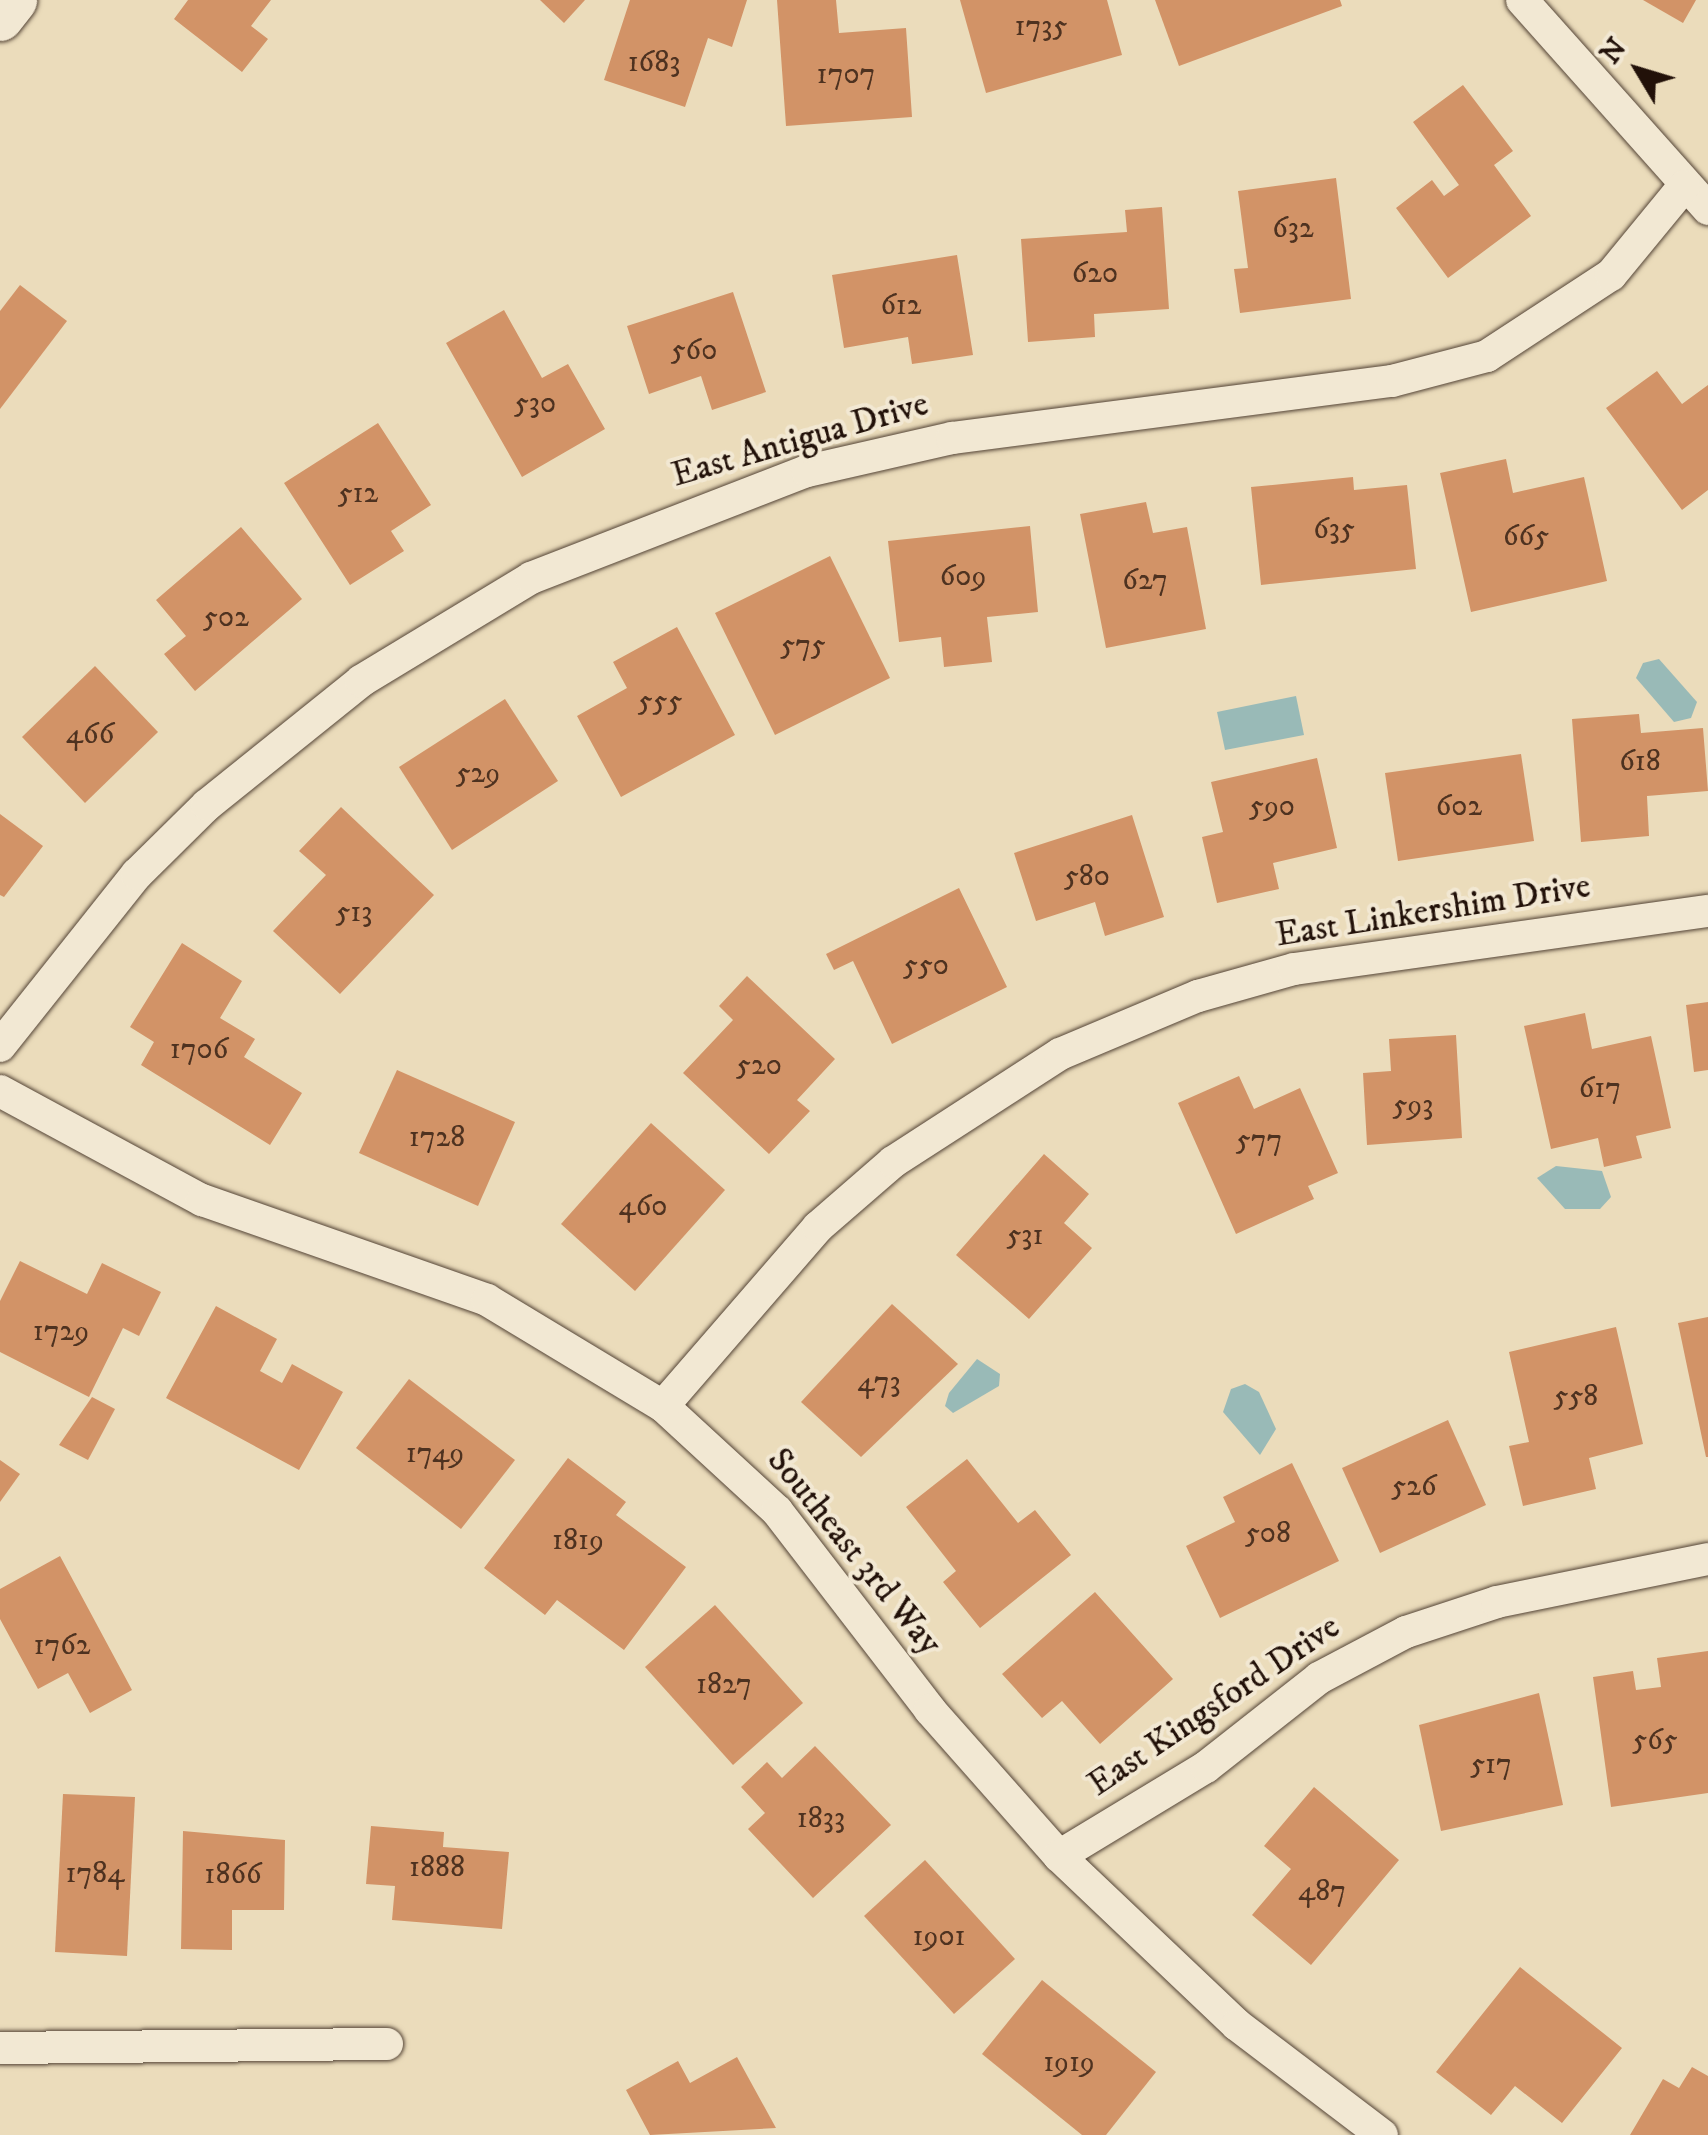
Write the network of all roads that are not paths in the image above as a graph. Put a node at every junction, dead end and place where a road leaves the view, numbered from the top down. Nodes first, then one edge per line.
1 (14, 0) edge
2 (1522, 0) edge
3 (0, 18) edge
4 (1684, 186) junction
5 (1708, 209) edge
6 (1708, 910) edge
7 (0, 1046) edge
8 (0, 1092) edge
9 (663, 1406) junction
10 (1708, 1559) edge
11 (1060, 1856) junction
12 (387, 2044) dead end
13 (0, 2048) edge
14 (1382, 2135) edge

1 - 3 main road
2 - 4 street
4 - 5 street
4 - 7 street, East Antigua Drive
6 - 9 street, East Linkershim Drive
8 - 9 street, Southeast 3rd Way
9 - 11 street, Southeast 3rd Way
10 - 11 street, East Kingsford Drive
11 - 14 street, Southeast 3rd Way
12 - 13 street

